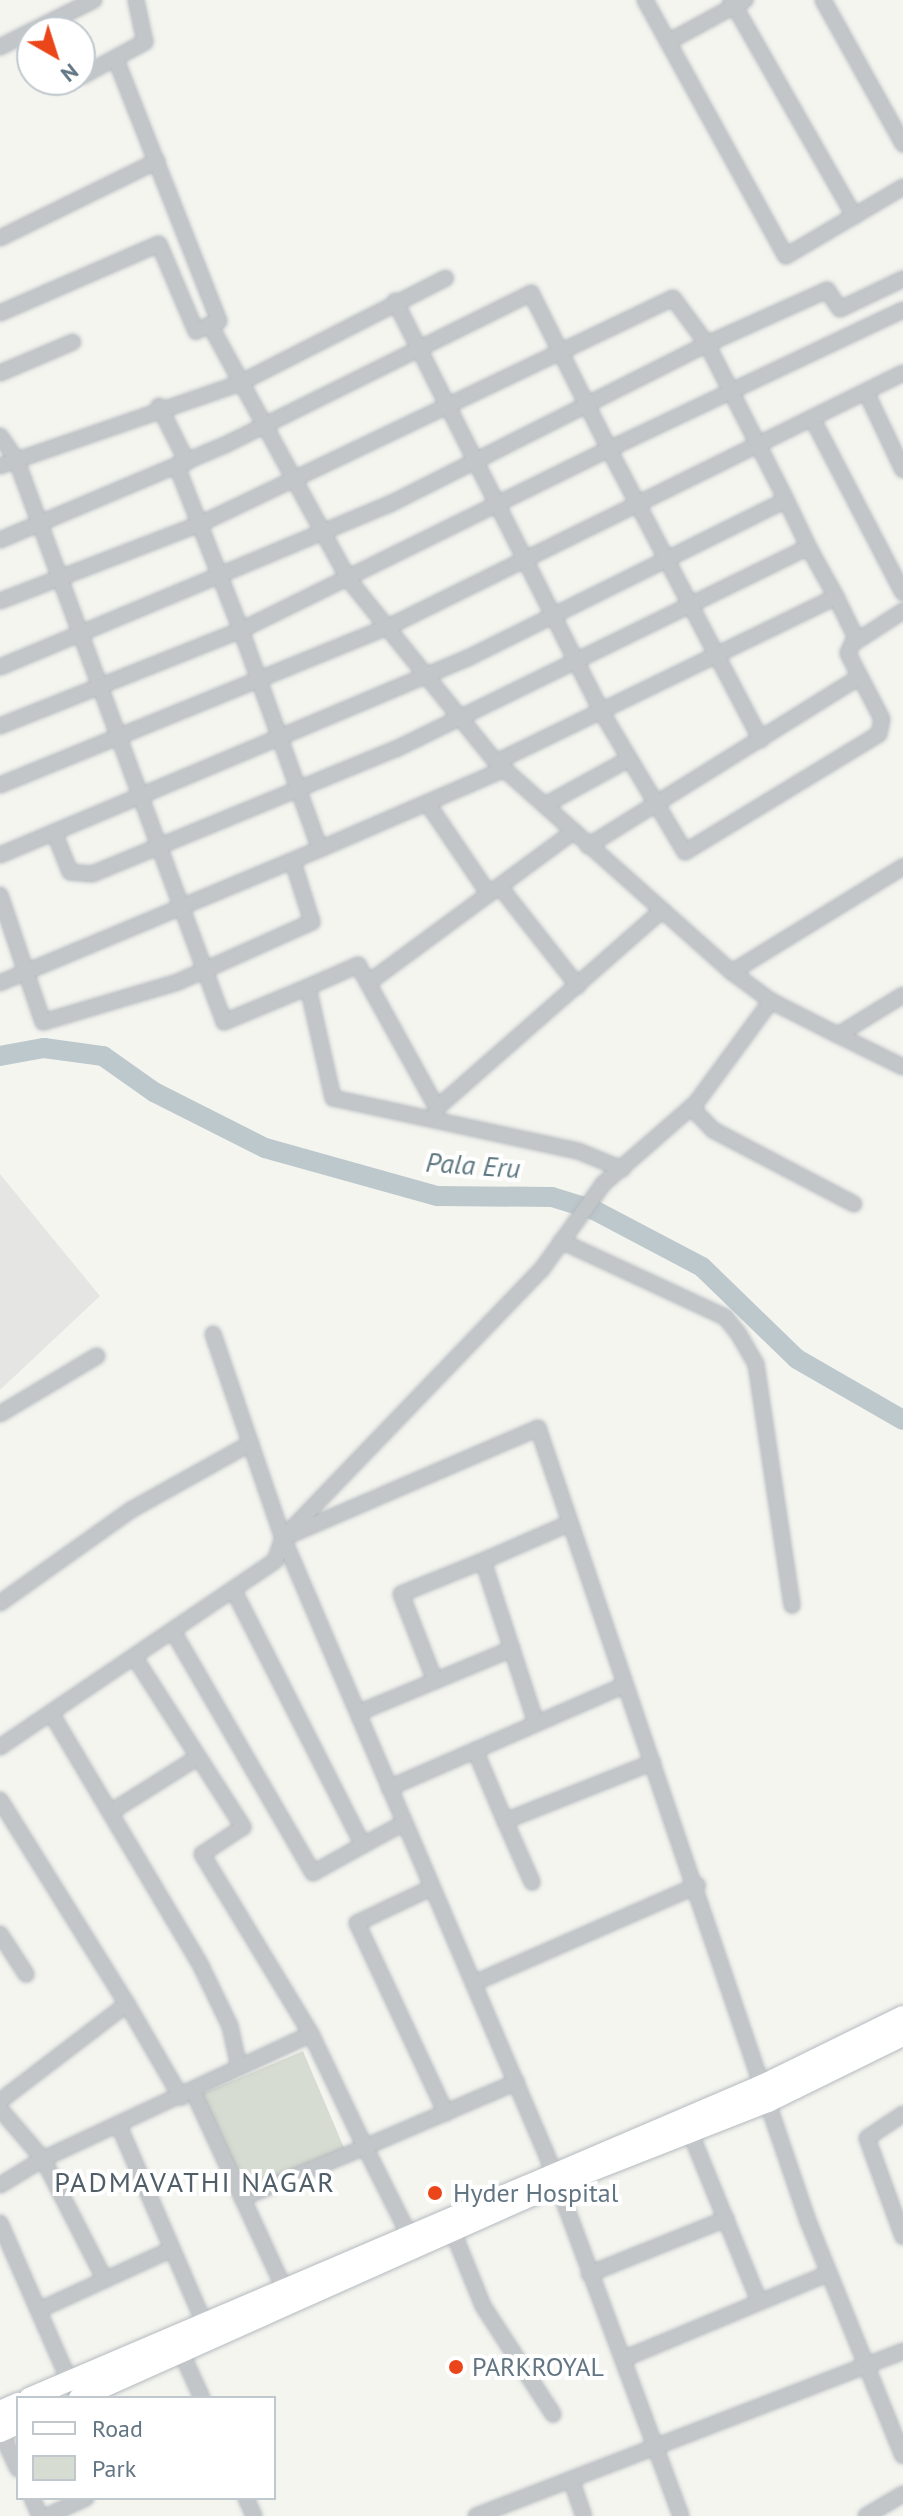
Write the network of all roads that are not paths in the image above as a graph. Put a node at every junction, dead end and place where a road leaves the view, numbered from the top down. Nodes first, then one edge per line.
1 (94, 0) edge
2 (136, 0) edge
3 (645, 0) edge
4 (823, 0) edge
5 (737, 2) edge
6 (668, 42) junction
7 (0, 47) edge
8 (116, 59) junction
9 (96, 69) edge
10 (903, 144) edge
11 (157, 161) junction
12 (903, 187) edge
13 (854, 216) junction
14 (0, 238) edge
15 (446, 278) dead end
16 (903, 279) edge
17 (395, 301) junction
18 (840, 309) junction
19 (903, 310) edge
20 (0, 313) edge
21 (210, 325) junction
22 (860, 331) junction
23 (73, 342) dead end
24 (707, 344) junction
25 (417, 347) junction
26 (561, 352) junction
27 (0, 373) edge
28 (903, 373) edge
29 (238, 384) junction
30 (866, 392) junction
31 (733, 395) junction
32 (586, 405) junction
33 (159, 406) junction
34 (445, 406) junction
35 (812, 418) junction
36 (262, 425) junction
37 (0, 436) edge
38 (757, 443) junction
39 (898, 444) edge
40 (609, 449) junction
41 (16, 459) junction
42 (475, 463) junction
43 (182, 464) junction
44 (0, 466) edge
45 (903, 470) edge
46 (292, 481) junction
47 (786, 500) junction
48 (637, 504) junction
49 (498, 505) junction
50 (39, 523) junction
51 (200, 524) junction
52 (323, 532) junction
53 (0, 540) edge
54 (810, 550) junction
55 (523, 558) junction
56 (666, 559) junction
57 (221, 578) junction
58 (55, 579) junction
59 (349, 580) junction
60 (903, 593) edge
61 (836, 597) junction
62 (0, 601) edge
63 (688, 603) junction
64 (903, 611) edge
65 (553, 615) junction
66 (388, 627) junction
67 (241, 630) junction
68 (77, 635) junction
69 (857, 640) junction
70 (717, 656) junction
71 (574, 659) junction
72 (0, 667) edge
73 (428, 675) junction
74 (860, 677) junction
75 (261, 679) junction
76 (95, 687) junction
77 (601, 711) junction
78 (461, 718) junction
79 (0, 726) edge
80 (117, 735) junction
81 (280, 740) junction
82 (761, 740) junction
83 (627, 760) junction
84 (500, 766) junction
85 (0, 785) edge
86 (299, 791) junction
87 (141, 797) junction
88 (545, 805) junction
89 (430, 807) junction
90 (654, 809) junction
91 (574, 831) junction
92 (54, 832) junction
93 (588, 846) junction
94 (159, 848) junction
95 (320, 849) junction
96 (0, 855) edge
97 (293, 862) junction
98 (903, 867) edge
99 (494, 891) junction
100 (0, 895) edge
101 (662, 910) junction
102 (178, 912) junction
103 (4, 918) edge
104 (204, 970) junction
105 (26, 971) junction
106 (732, 972) junction
107 (0, 983) edge
108 (368, 983) junction
109 (578, 986) junction
110 (308, 987) junction
111 (903, 995) edge
112 (771, 1001) junction
113 (838, 1035) junction
114 (903, 1067) edge
115 (691, 1107) junction
116 (437, 1108) junction
117 (433, 1124) junction
118 (622, 1169) junction
119 (854, 1204) dead end
120 (561, 1241) junction
121 (213, 1334) dead end
122 (97, 1356) dead end
123 (0, 1414) edge
124 (251, 1443) junction
125 (570, 1523) junction
126 (283, 1538) junction
127 (490, 1558) junction
128 (235, 1593) junction
129 (0, 1603) edge
130 (792, 1605) dead end
131 (174, 1633) junction
132 (512, 1649) junction
133 (135, 1658) junction
134 (435, 1681) junction
135 (625, 1685) junction
136 (51, 1713) junction
137 (358, 1713) junction
138 (536, 1723) junction
139 (0, 1747) edge
140 (475, 1750) junction
141 (198, 1757) junction
142 (653, 1762) junction
143 (389, 1788) junction
144 (0, 1800) edge
145 (114, 1810) junction
146 (505, 1821) junction
147 (404, 1823) junction
148 (363, 1845) junction
149 (532, 1882) dead end
150 (698, 1885) junction
151 (431, 1888) junction
152 (0, 1934) edge
153 (6, 1956) edge
154 (26, 1974) dead end
155 (474, 1983) junction
156 (127, 2004) junction
157 (903, 2016) edge
158 (311, 2034) junction
159 (903, 2036) edge
160 (239, 2067) junction
161 (517, 2082) junction
162 (765, 2093) junction
163 (187, 2094) junction
164 (0, 2101) edge
165 (0, 2109) edge
166 (446, 2113) junction
167 (903, 2114) edge
168 (119, 2126) junction
169 (690, 2132) junction
170 (365, 2147) junction
171 (43, 2159) junction
172 (554, 2178) junction
173 (0, 2185) edge
174 (242, 2198) junction
175 (726, 2219) junction
176 (0, 2223) edge
177 (453, 2232) junction
178 (903, 2237) edge
179 (412, 2241) junction
180 (172, 2249) junction
181 (589, 2274) junction
182 (827, 2274) junction
183 (105, 2280) junction
184 (288, 2296) junction
185 (759, 2301) junction
186 (39, 2310) junction
187 (208, 2332) junction
188 (903, 2351) edge
189 (182, 2354) junction
190 (623, 2359) junction
191 (864, 2366) junction
192 (74, 2389) edge
193 (39, 2396) edge
194 (201, 2396) edge
195 (553, 2414) dead end
196 (0, 2431) edge
197 (655, 2447) junction
198 (903, 2456) edge
199 (16, 2465) edge
200 (571, 2479) junction
201 (903, 2494) edge
202 (82, 2500) edge
203 (47, 2516) edge
204 (476, 2516) edge
205 (584, 2516) edge
206 (681, 2516) edge
207 (866, 2516) edge

1 - 7 street
2 - 8 street
3 - 6 street
4 - 10 street
5 - 6 street
5 - 13 street
6 - 13 street
8 - 9 street
8 - 11 street
11 - 14 street
11 - 21 street
12 - 13 street
15 - 17 street
16 - 18 street
17 - 25 street
17 - 29 street
18 - 22 street
18 - 24 street
19 - 22 street
20 - 21 street
21 - 29 street
22 - 31 street
23 - 27 street
24 - 26 street
24 - 31 street
24 - 32 street
25 - 26 street
25 - 34 street
25 - 36 street
26 - 32 street
26 - 34 street
28 - 30 street
29 - 33 street
29 - 36 street
30 - 35 street
30 - 39 street
31 - 38 street
31 - 40 street
32 - 40 street
32 - 42 street
33 - 41 street
33 - 43 street
34 - 42 street
34 - 46 street
35 - 38 street
35 - 60 street
36 - 43 street
36 - 46 street
37 - 41 street
38 - 47 street
38 - 48 street
39 - 45 street
40 - 48 street
40 - 49 street
41 - 44 street
41 - 50 street
42 - 49 street
42 - 52 street
43 - 50 street
43 - 51 street
46 - 51 street
46 - 52 street
47 - 54 street
47 - 56 street
48 - 55 street
48 - 56 street
49 - 55 street
49 - 59 street
50 - 53 street
50 - 58 street
51 - 57 street
51 - 58 street
52 - 57 street
52 - 59 street
54 - 61 street
54 - 63 street
55 - 65 street
55 - 66 street
56 - 63 street
56 - 65 street
57 - 67 street
57 - 68 street
58 - 62 street
58 - 68 street
59 - 66 street
59 - 67 street
61 - 69 street
61 - 70 street
63 - 70 street
63 - 71 street
64 - 69 street
65 - 71 street
65 - 73 street
66 - 73 street
66 - 75 street
67 - 75 street
67 - 76 street
68 - 72 street
68 - 76 street
69 - 74 street
70 - 77 street
70 - 82 street
71 - 77 street
71 - 78 street
73 - 78 street
73 - 81 street
74 - 82 street
74 - 90 street
75 - 80 street
75 - 81 street
76 - 79 street
76 - 80 street
77 - 83 street
77 - 84 street
78 - 84 street
78 - 86 street
80 - 85 street
80 - 87 street
81 - 86 street
81 - 87 street
82 - 90 street
83 - 88 street
83 - 90 street
84 - 88 street
84 - 89 street
86 - 94 street
86 - 95 street
87 - 92 street
87 - 94 street
88 - 91 street
89 - 95 street
89 - 99 street
90 - 93 street
91 - 93 street
91 - 99 street
92 - 94 street
92 - 96 street
93 - 101 street
94 - 102 street
95 - 97 street
97 - 102 street
97 - 104 street
98 - 106 street
99 - 108 street
99 - 109 street
100 - 103 street
101 - 106 street
101 - 109 street
102 - 104 street
102 - 105 street
103 - 105 street
104 - 105 street
104 - 110 street
105 - 107 street
106 - 112 street
108 - 110 street
108 - 116 street
109 - 116 street
110 - 117 street
111 - 113 street
112 - 113 street
112 - 115 street
113 - 114 street
115 - 118 street
115 - 119 street
116 - 117 street
117 - 118 street
118 - 120 street
120 - 126 street
120 - 130 street
121 - 124 street
122 - 123 street
124 - 126 street
124 - 129 street
125 - 126 street
125 - 127 street
125 - 135 street
126 - 128 street
126 - 137 street
127 - 132 street
127 - 134 street
128 - 131 street
128 - 148 street
131 - 133 street
131 - 148 street
132 - 134 street
132 - 138 street
133 - 136 street
133 - 141 street
134 - 137 street
135 - 138 street
135 - 142 street
136 - 139 street
136 - 145 street
137 - 143 street
138 - 140 street
140 - 143 street
140 - 146 street
141 - 145 street
141 - 158 street
142 - 146 street
142 - 150 street
143 - 147 street
144 - 156 street
145 - 160 street
146 - 149 street
147 - 148 street
147 - 151 street
150 - 155 street
150 - 162 street
151 - 155 street
151 - 166 street
152 - 153 street
153 - 154 street
155 - 161 street
156 - 163 street
156 - 164 street
157 - 162 street
158 - 160 street
158 - 170 street
159 - 162 street
160 - 163 street
161 - 166 street
161 - 172 street
162 - 169 street
162 - 172 street
162 - 182 street
163 - 168 street
163 - 174 street
165 - 171 street
166 - 170 street
167 - 178 street
168 - 171 street
168 - 180 street
169 - 172 street
169 - 175 street
170 - 174 street
170 - 179 street
171 - 173 street
171 - 183 street
172 - 177 street
172 - 179 street
172 - 181 street
174 - 184 street
175 - 181 street
175 - 185 street
176 - 186 street
177 - 179 street
177 - 195 street
179 - 184 street
180 - 183 street
180 - 187 street
181 - 190 street
182 - 185 street
182 - 191 street
183 - 186 street
184 - 187 street
185 - 190 street
186 - 192 street
187 - 189 street
187 - 192 street
188 - 191 street
189 - 192 street
189 - 194 street
190 - 197 street
191 - 197 street
191 - 198 street
192 - 193 street
196 - 199 street
197 - 200 street
197 - 206 street
200 - 204 street
200 - 205 street
201 - 207 street
202 - 203 street

